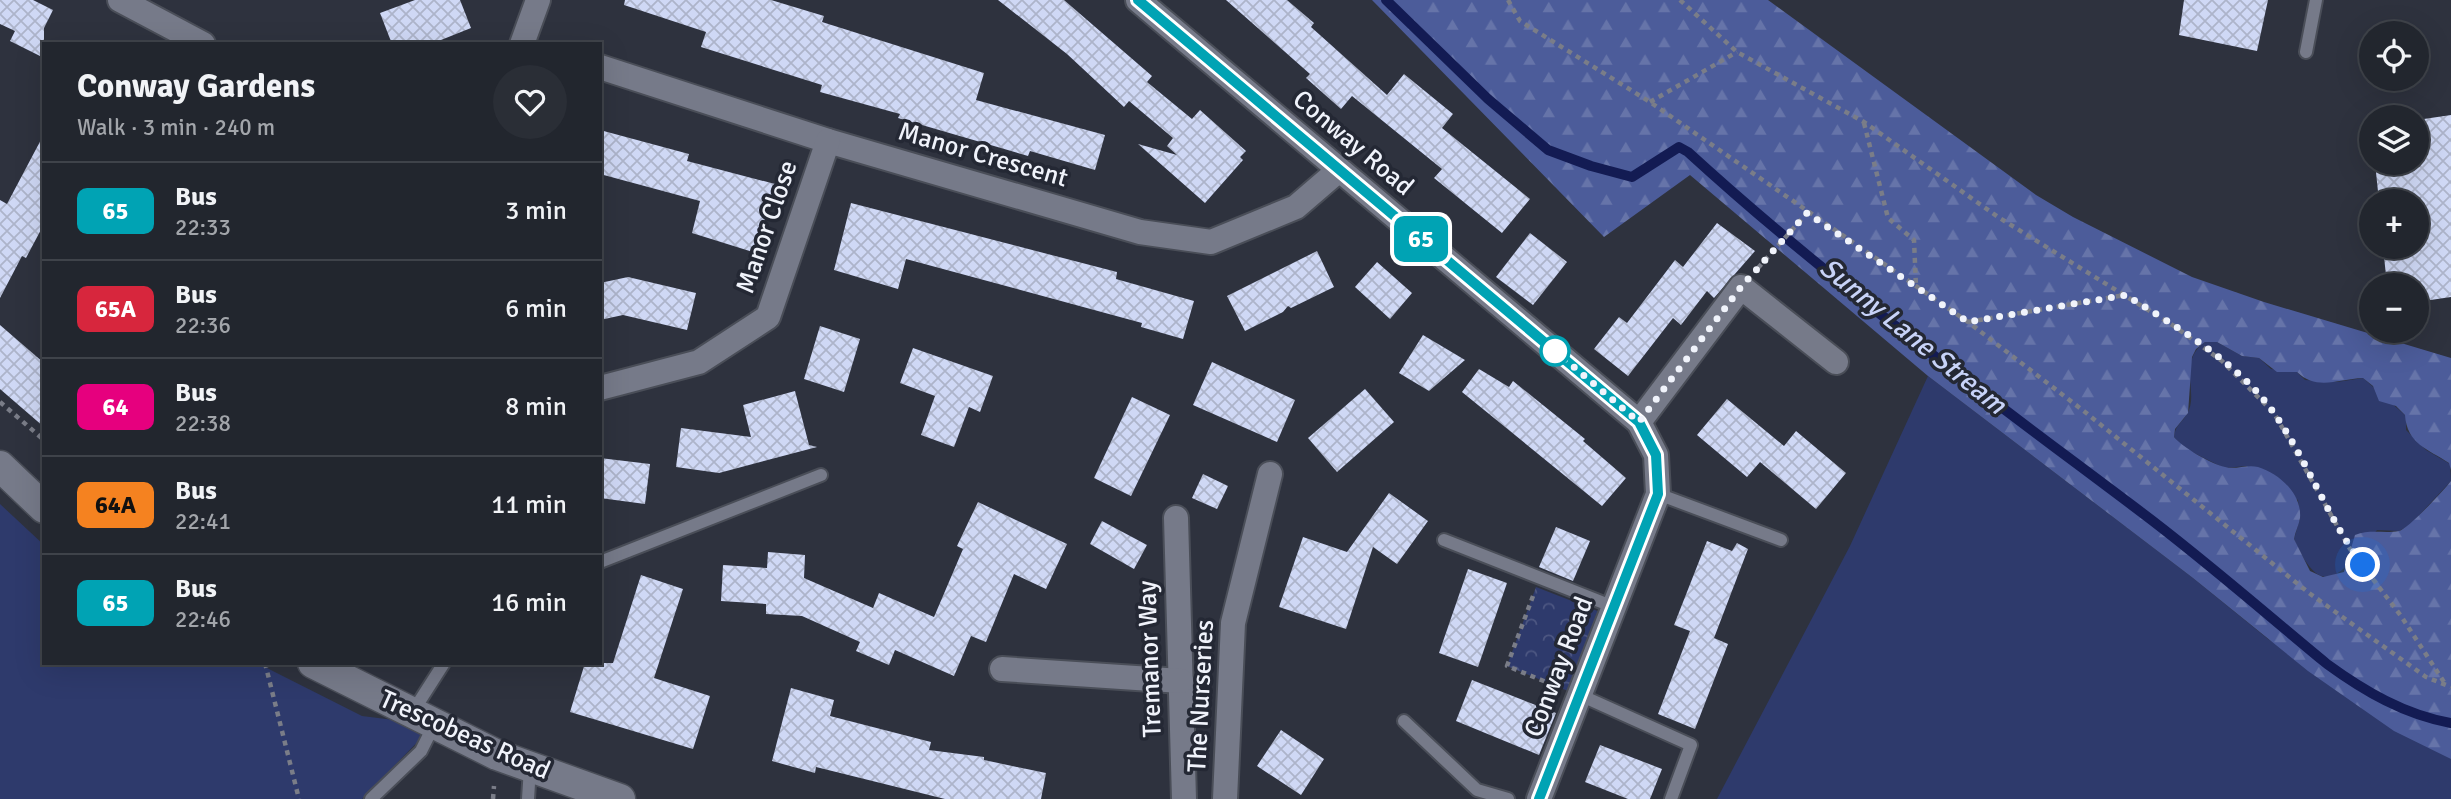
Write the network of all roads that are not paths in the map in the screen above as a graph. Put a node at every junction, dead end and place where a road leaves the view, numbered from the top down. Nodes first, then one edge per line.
1 (120, 0) edge
2 (538, 0) edge
3 (1138, 0) edge
4 (2316, 0) edge
5 (198, 42) edge
6 (524, 42) edge
7 (2306, 52) dead end
8 (602, 68) edge
9 (828, 141) junction
10 (1339, 170) junction
11 (1836, 362) dead end
12 (602, 387) edge
13 (1639, 422) junction
14 (0, 466) edge
15 (1270, 474) dead end
16 (821, 475) dead end
17 (1658, 494) junction
18 (42, 506) edge
19 (1175, 517) dead end
20 (1444, 540) dead end
21 (1781, 540) dead end
22 (602, 561) edge
23 (1614, 607) junction
24 (317, 665) edge
25 (443, 665) edge
26 (1002, 669) dead end
27 (1181, 681) junction
28 (1580, 695) junction
29 (422, 719) junction
30 (1404, 721) dead end
31 (531, 767) junction
32 (371, 799) edge
33 (528, 799) edge
34 (620, 799) edge
35 (1184, 799) edge
36 (1225, 799) edge
37 (1508, 799) edge
38 (1539, 799) edge
39 (1671, 799) edge

1 - 5 street
2 - 6 street
3 - 10 street, Conway Road
4 - 7 lane
8 - 9 street, Manor Crescent
9 - 10 street, Manor Crescent
9 - 12 street, Manor Close
10 - 13 street, Conway Road
11 - 13 street
13 - 17 street, Conway Road
14 - 18 street
15 - 36 street, The Nurseries
16 - 22 lane
17 - 21 lane
17 - 23 street, Conway Road
19 - 27 street, Tremanor Way
20 - 23 lane
23 - 28 street, Conway Road
24 - 29 street, Trescobeas Road
25 - 29 lane
26 - 27 street
27 - 35 street, Tremanor Way
28 - 38 street, Conway Road
28 - 39 lane
29 - 31 street, Trescobeas Road
29 - 32 lane
30 - 37 lane
31 - 33 lane
31 - 34 street, Trescobeas Road

